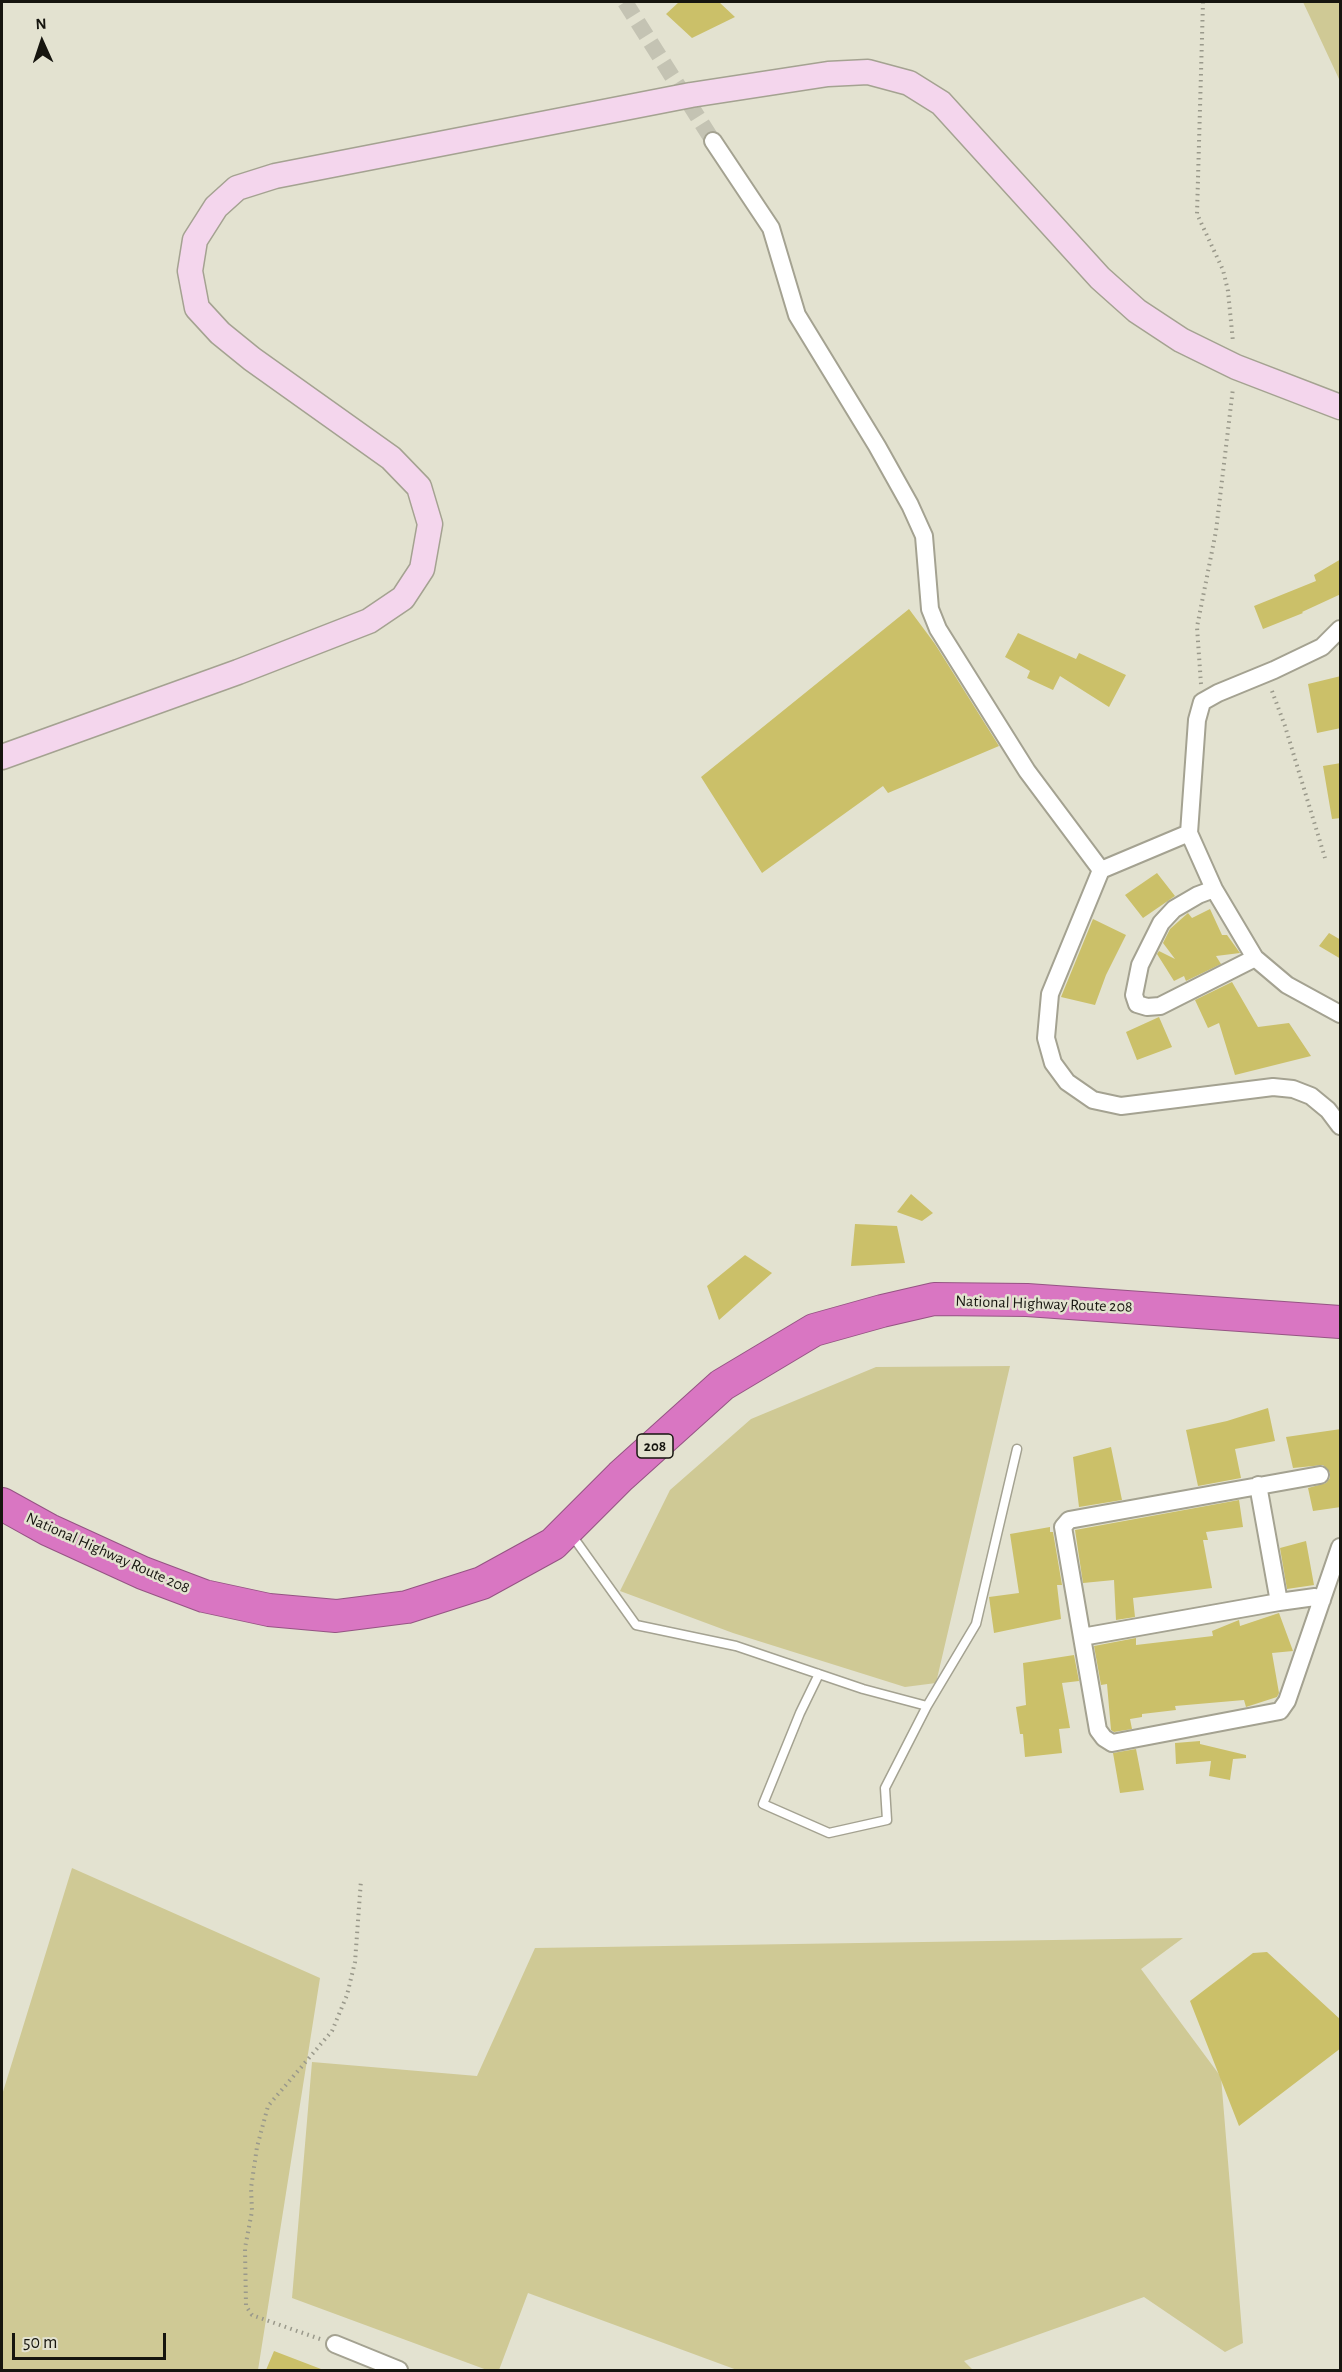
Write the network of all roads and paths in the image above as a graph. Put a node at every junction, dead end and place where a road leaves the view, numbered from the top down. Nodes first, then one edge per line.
1 (1203, 2) edge
2 (713, 141) tunnel mouth
3 (1236, 367) junction
4 (1341, 407) edge
5 (1341, 629) edge
6 (1265, 674) junction
7 (1202, 702) junction
8 (2, 757) edge
9 (1189, 833) junction
10 (1325, 858) dead end
11 (1101, 870) junction
12 (1214, 889) junction
13 (1255, 958) junction
14 (1341, 1014) edge
15 (1341, 1126) edge
16 (1341, 1322) edge
17 (1017, 1449) dead end
18 (1320, 1474) dead end
19 (1258, 1485) junction
20 (2, 1504) edge
21 (568, 1529) junction
22 (1341, 1547) edge
23 (1322, 1600) junction
24 (1279, 1602) junction
25 (1082, 1637) junction
26 (819, 1674) junction
27 (927, 1706) junction
28 (361, 1880) dead end
29 (335, 2344) joint
30 (399, 2370) edge

1 - 3 path
2 - 11 street
3 - 4 street
3 - 7 path
3 - 8 street
5 - 6 street
6 - 7 street
6 - 10 path
7 - 9 street
9 - 11 street
9 - 12 street
11 - 15 street
12 - 13 street
12 - 13 street
13 - 14 street
16 - 21 highway, National Highway Route 208 / 208
17 - 27 lane
18 - 19 street
19 - 24 street
19 - 25 street
20 - 21 highway, National Highway Route 208 / 208
21 - 26 lane
22 - 23 street
23 - 24 street
23 - 25 street
24 - 25 street
26 - 27 lane
26 - 27 lane
28 - 29 path
29 - 30 street

